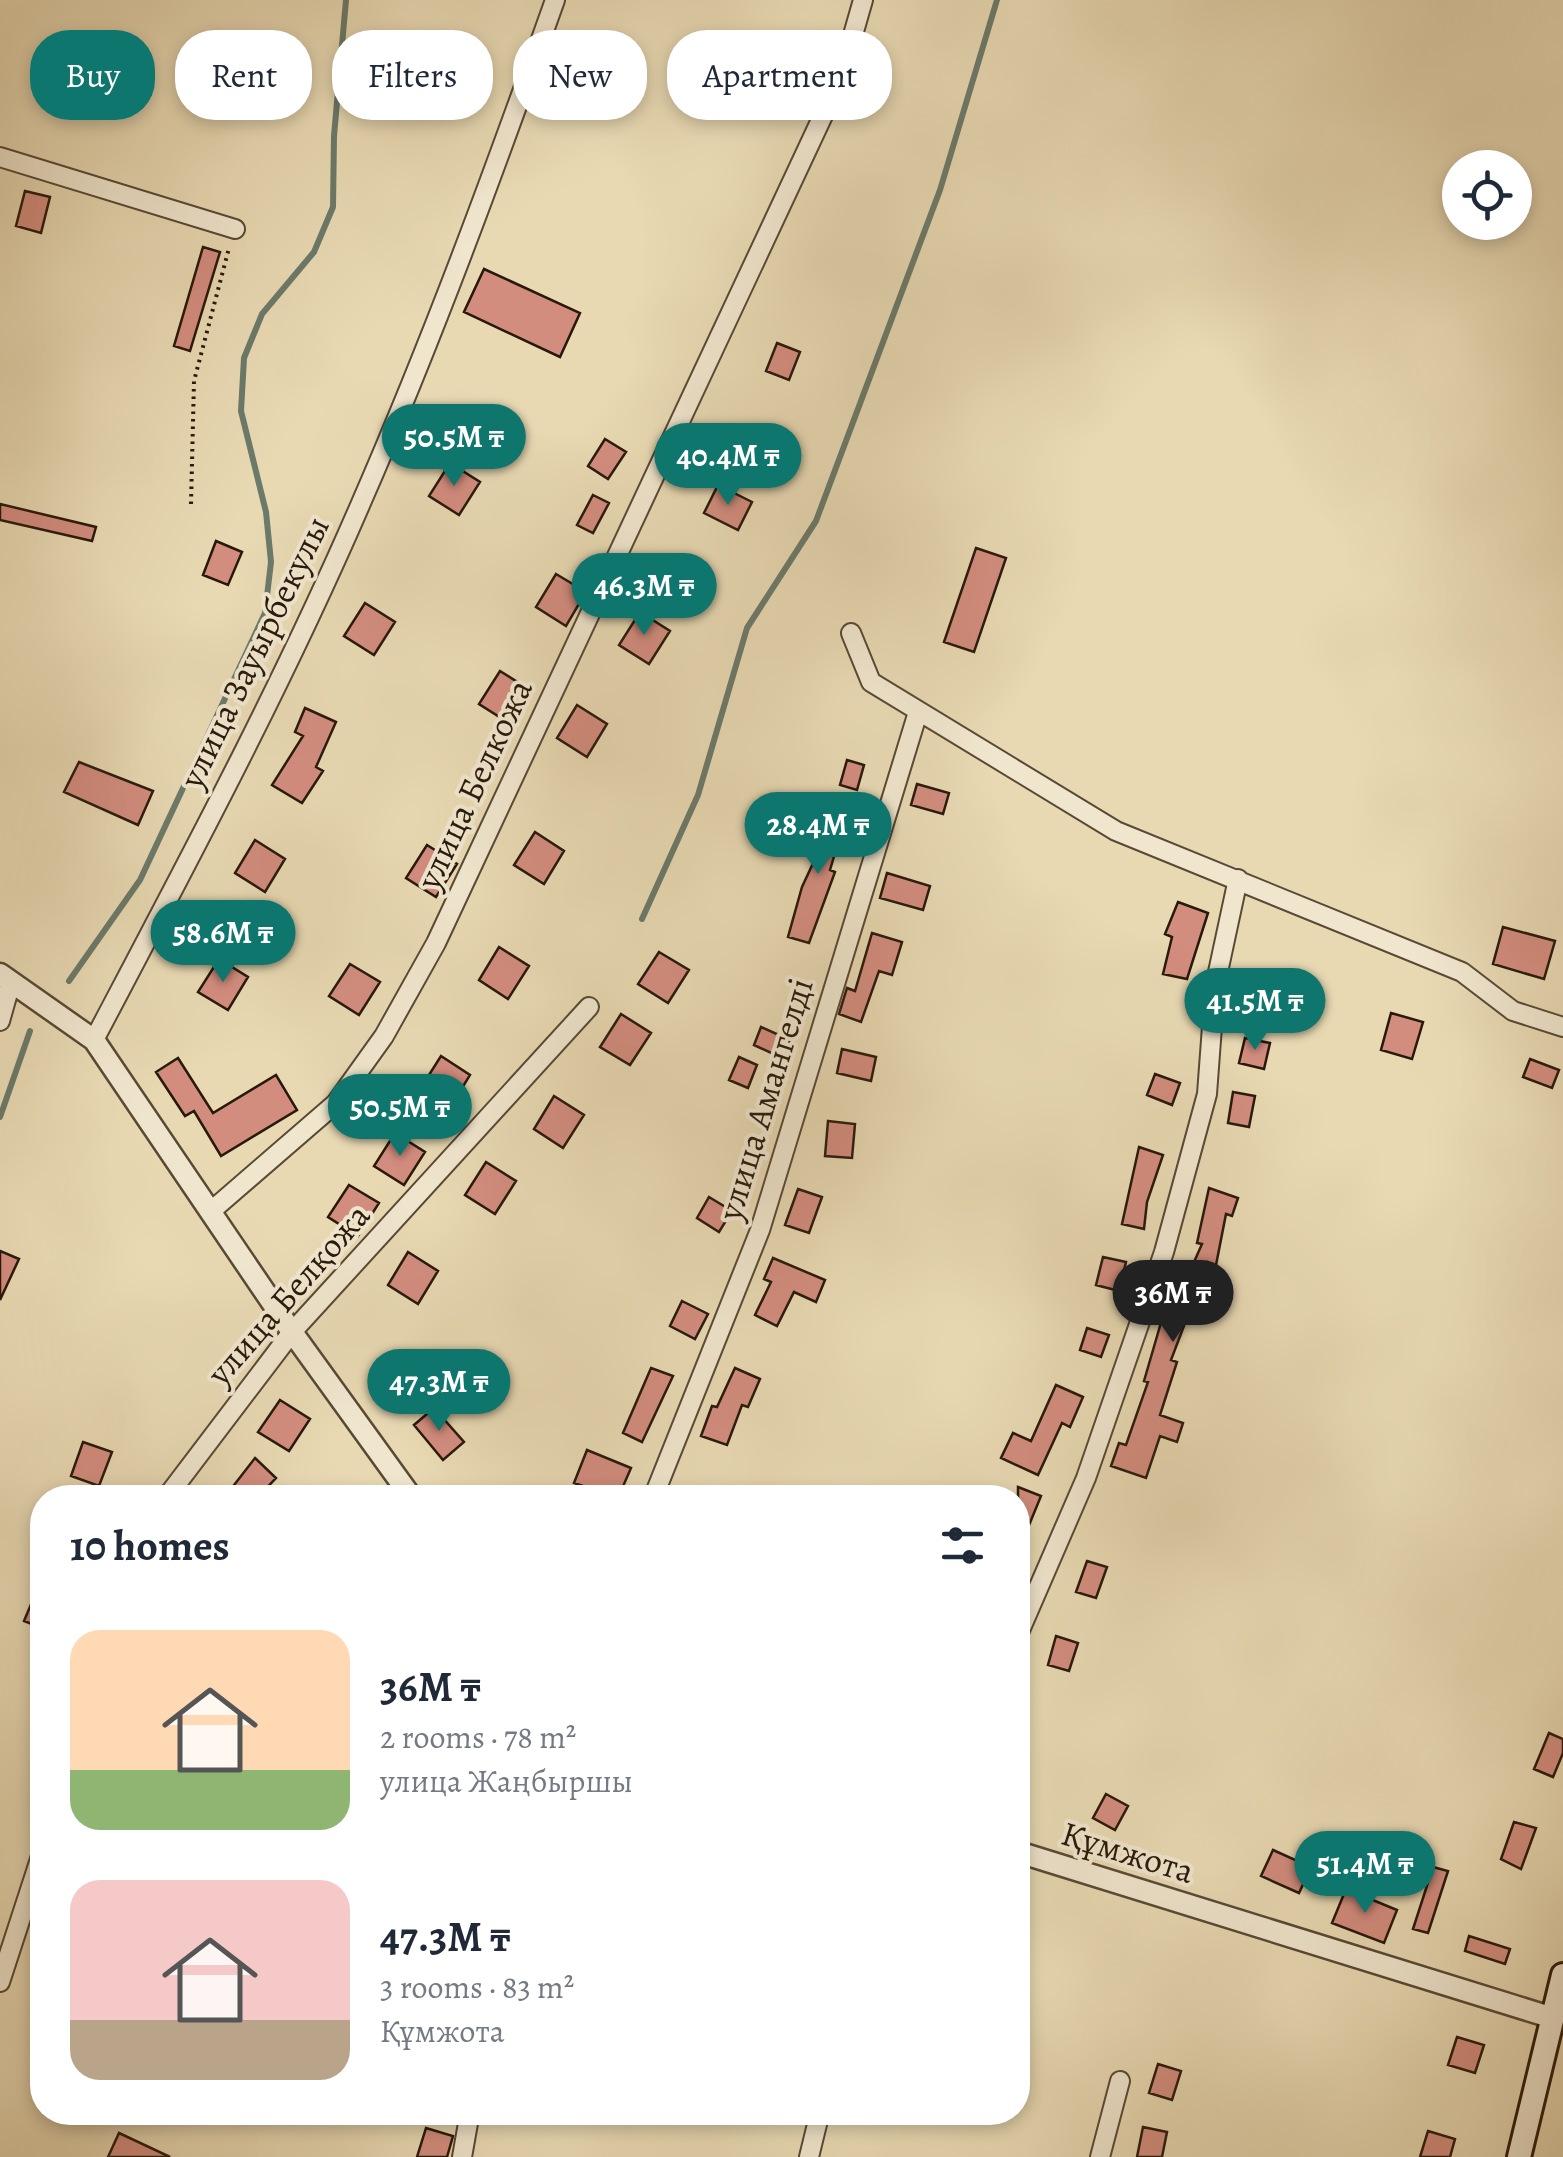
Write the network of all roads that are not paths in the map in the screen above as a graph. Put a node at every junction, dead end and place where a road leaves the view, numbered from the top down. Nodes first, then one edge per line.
1 (555, 0) edge
2 (864, 0) edge
3 (0, 158) edge
4 (234, 229) road end
5 (851, 633) dead end
6 (918, 712) junction
7 (1238, 878) junction
8 (5, 978) edge
9 (590, 1007) dead end
10 (0, 1021) edge
11 (1563, 1027) edge
12 (94, 1040) junction
13 (210, 1212) junction
14 (292, 1332) junction
15 (176, 1485) edge
16 (403, 1485) edge
17 (658, 1485) edge
18 (1030, 1607) edge
19 (1030, 1856) edge
20 (30, 1890) edge
21 (1563, 1975) edge
22 (0, 1982) edge
23 (1557, 2017) edge
24 (1120, 2082) dead end
25 (468, 2125) edge
26 (817, 2125) edge
27 (462, 2157) edge
28 (809, 2157) edge
29 (1100, 2157) edge
30 (1519, 2157) edge

1 - 12 street, улица Зауырбекулы
2 - 13 street, улица Белкожа
3 - 4 street
5 - 6 street
6 - 7 street
6 - 17 street, улица Амангелді
7 - 11 street
7 - 18 street
8 - 10 street
8 - 12 street
9 - 14 street, улица Белқожа
12 - 13 street
13 - 14 street
14 - 15 street, улица Белқожа
14 - 16 street
19 - 23 street, Құмжота
20 - 22 street
21 - 23 main road
23 - 30 main road
24 - 29 street
25 - 27 street
26 - 28 street

